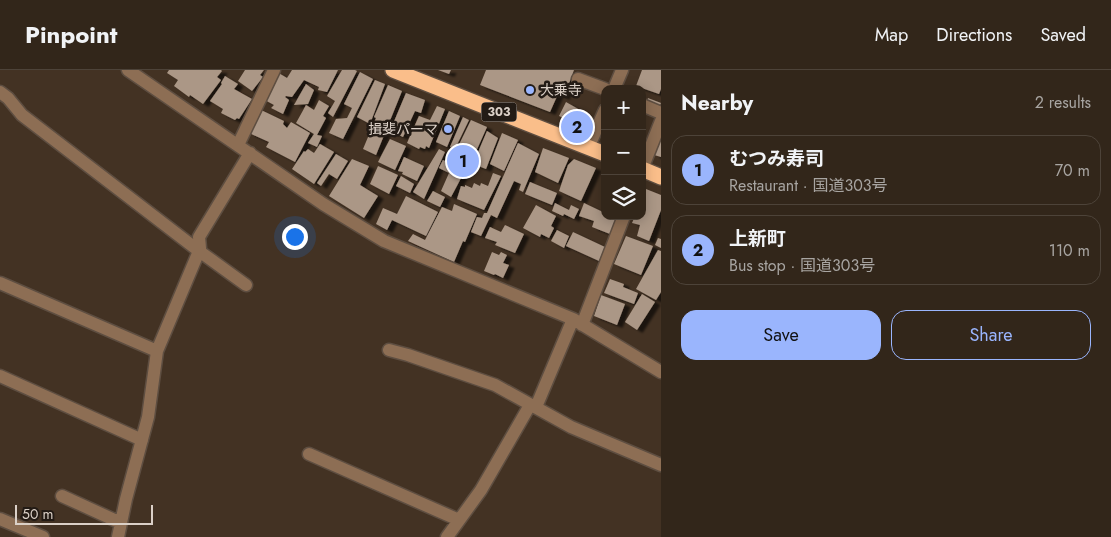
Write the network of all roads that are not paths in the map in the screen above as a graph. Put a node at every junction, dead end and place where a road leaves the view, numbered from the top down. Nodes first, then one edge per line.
1 (128, 70) edge
2 (274, 70) edge
3 (393, 70) edge
4 (622, 70) edge
5 (578, 79) dead end
6 (616, 85) edge
7 (601, 88) edge
8 (0, 92) edge
9 (646, 107) edge
10 (661, 113) edge
11 (601, 119) edge
12 (661, 121) edge
13 (238, 144) junction
14 (588, 148) junction
15 (250, 153) junction
16 (601, 153) edge
17 (646, 159) edge
18 (646, 171) edge
19 (661, 177) edge
20 (622, 220) edge
21 (199, 251) junction
22 (0, 283) edge
23 (246, 286) dead end
24 (577, 322) junction
25 (389, 350) dead end
26 (157, 351) junction
27 (661, 372) edge
28 (0, 376) edge
29 (533, 406) junction
30 (142, 440) junction
31 (309, 454) dead end
32 (661, 465) edge
33 (62, 496) dead end
34 (0, 518) edge
35 (459, 520) junction
36 (121, 523) junction
37 (43, 537) edge
38 (118, 537) edge
39 (447, 537) edge

1 - 13 street
2 - 13 street
3 - 14 highway, 303
4 - 6 street
5 - 7 street
8 - 21 street
9 - 10 street
11 - 14 street
12 - 17 street
13 - 15 street
14 - 16 highway, 303
15 - 21 street
15 - 24 street
18 - 19 highway
20 - 24 street
21 - 23 street
21 - 26 street
22 - 26 street
24 - 27 street
24 - 29 street
25 - 29 street
26 - 30 street
28 - 30 street
29 - 32 street
29 - 35 street
30 - 36 street
31 - 35 street
33 - 36 street
34 - 37 street
35 - 39 street
36 - 38 street

